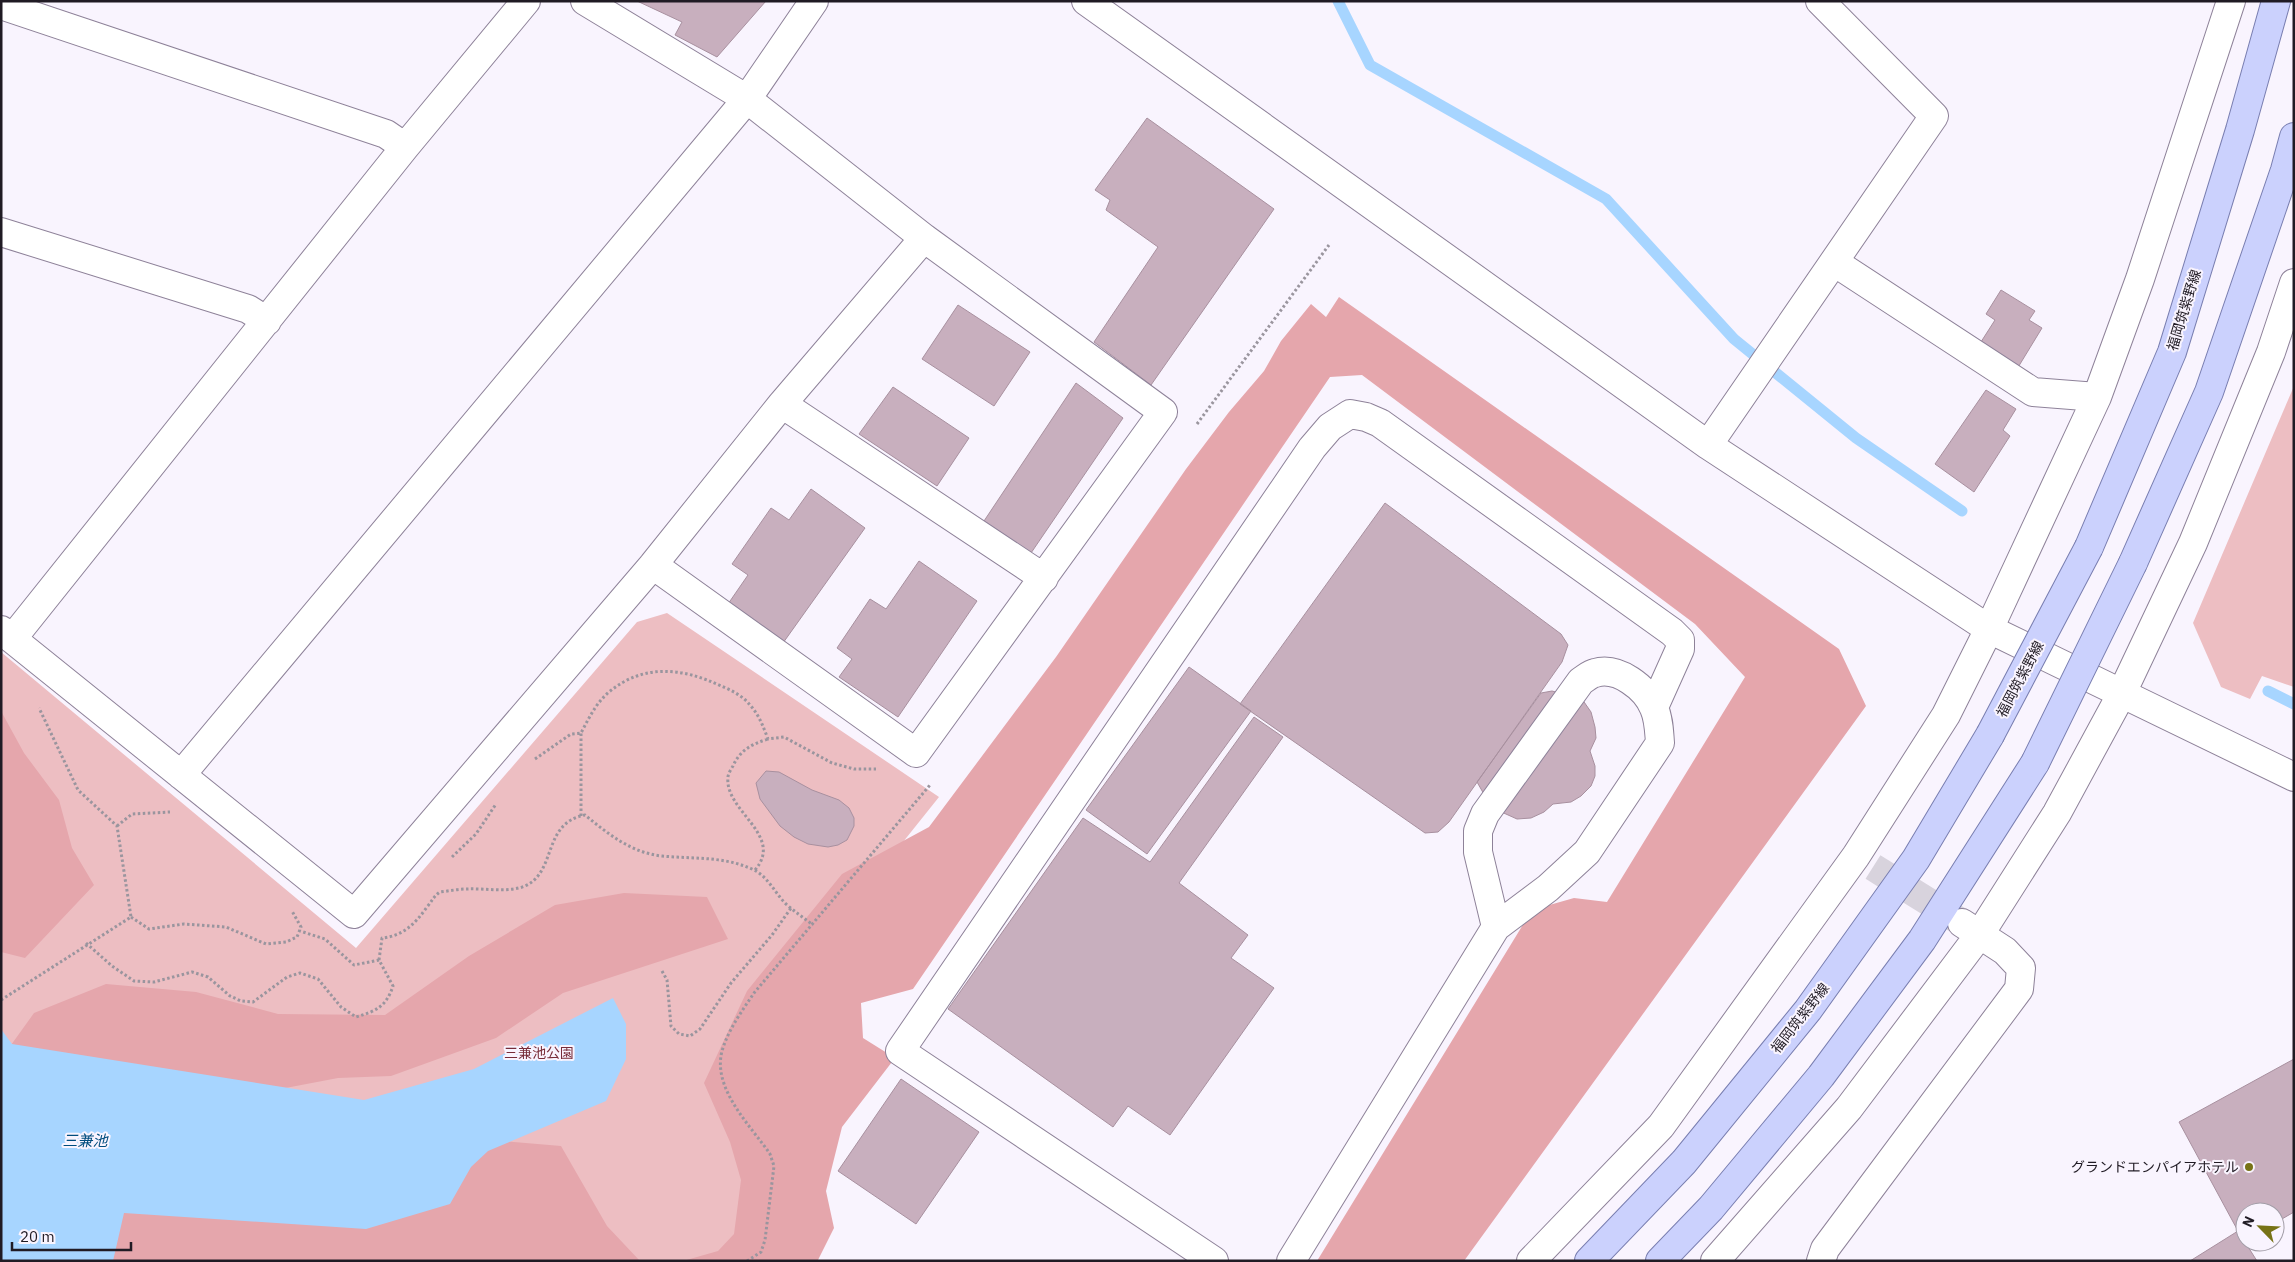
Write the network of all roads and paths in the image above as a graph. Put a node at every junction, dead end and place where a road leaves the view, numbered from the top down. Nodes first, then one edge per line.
1 (526, 1) edge
2 (586, 1) edge
3 (814, 1) edge
4 (1086, 1) edge
5 (1820, 1) edge
6 (2231, 1) edge
7 (2276, 1) edge
8 (1, 5) edge
9 (747, 98) junction
10 (2294, 137) edge
11 (405, 147) junction
12 (1, 232) edge
13 (924, 238) junction
14 (1329, 245) dead end
15 (1834, 262) junction
16 (2294, 283) edge
17 (268, 321) junction
18 (2097, 397) junction
19 (782, 404) junction
20 (1193, 429) dead end
21 (1708, 445) junction
22 (653, 565) junction
23 (1044, 578) junction
24 (1989, 629) junction
25 (7, 635) edge
26 (2121, 695) junction
27 (38, 705) dead end
28 (1654, 707) junction
29 (581, 733) junction
30 (768, 738) junction
31 (903, 743) junction
32 (534, 760) dead end
33 (181, 775) junction
34 (2294, 777) edge
35 (932, 782) dead end
36 (498, 801) dead end
37 (173, 811) dead end
38 (581, 816) junction
39 (117, 826) junction
40 (410, 850) junction
41 (755, 870) junction
42 (290, 908) dead end
43 (791, 908) junction
44 (131, 917) junction
45 (813, 925) junction
46 (1496, 927) junction
47 (1971, 928) junction
48 (300, 931) junction
49 (86, 944) junction
50 (379, 960) junction
51 (662, 971) dead end
52 (1, 1000) edge
53 (747, 1261) edge
54 (1214, 1261) edge
55 (1291, 1261) edge
56 (1531, 1261) edge
57 (1589, 1261) edge
58 (1660, 1261) edge
59 (1716, 1261) edge
60 (1821, 1261) edge

1 - 11 street
2 - 9 street
3 - 9 street
4 - 21 street
5 - 15 street
6 - 18 street
7 - 57 main road, 福岡筑紫野線, bridge
8 - 11 street
9 - 13 street
9 - 33 street
10 - 58 main road, bridge
11 - 17 street
12 - 17 street
13 - 19 street
13 - 23 street
14 - 20 path
15 - 18 street
15 - 21 street
16 - 26 street
17 - 25 street
18 - 24 street
19 - 22 street
19 - 23 street
21 - 24 street
22 - 31 street
22 - 40 street
23 - 31 street
24 - 26 street
24 - 56 street
25 - 33 street
26 - 34 street
26 - 47 street
27 - 39 path
28 - 46 street
28 - 46 street
28 - 54 street
29 - 30 path
29 - 32 path
29 - 38 path
30 - 31 path
30 - 41 path
33 - 40 street
35 - 45 path
36 - 40 path
37 - 39 path
38 - 41 path
38 - 50 path
39 - 44 path
41 - 43 path
42 - 48 path
43 - 45 path
43 - 51 path
44 - 48 path
44 - 49 path
45 - 53 path
46 - 55 street
47 - 59 street
47 - 60 street
48 - 50 path
49 - 50 path
49 - 52 path

